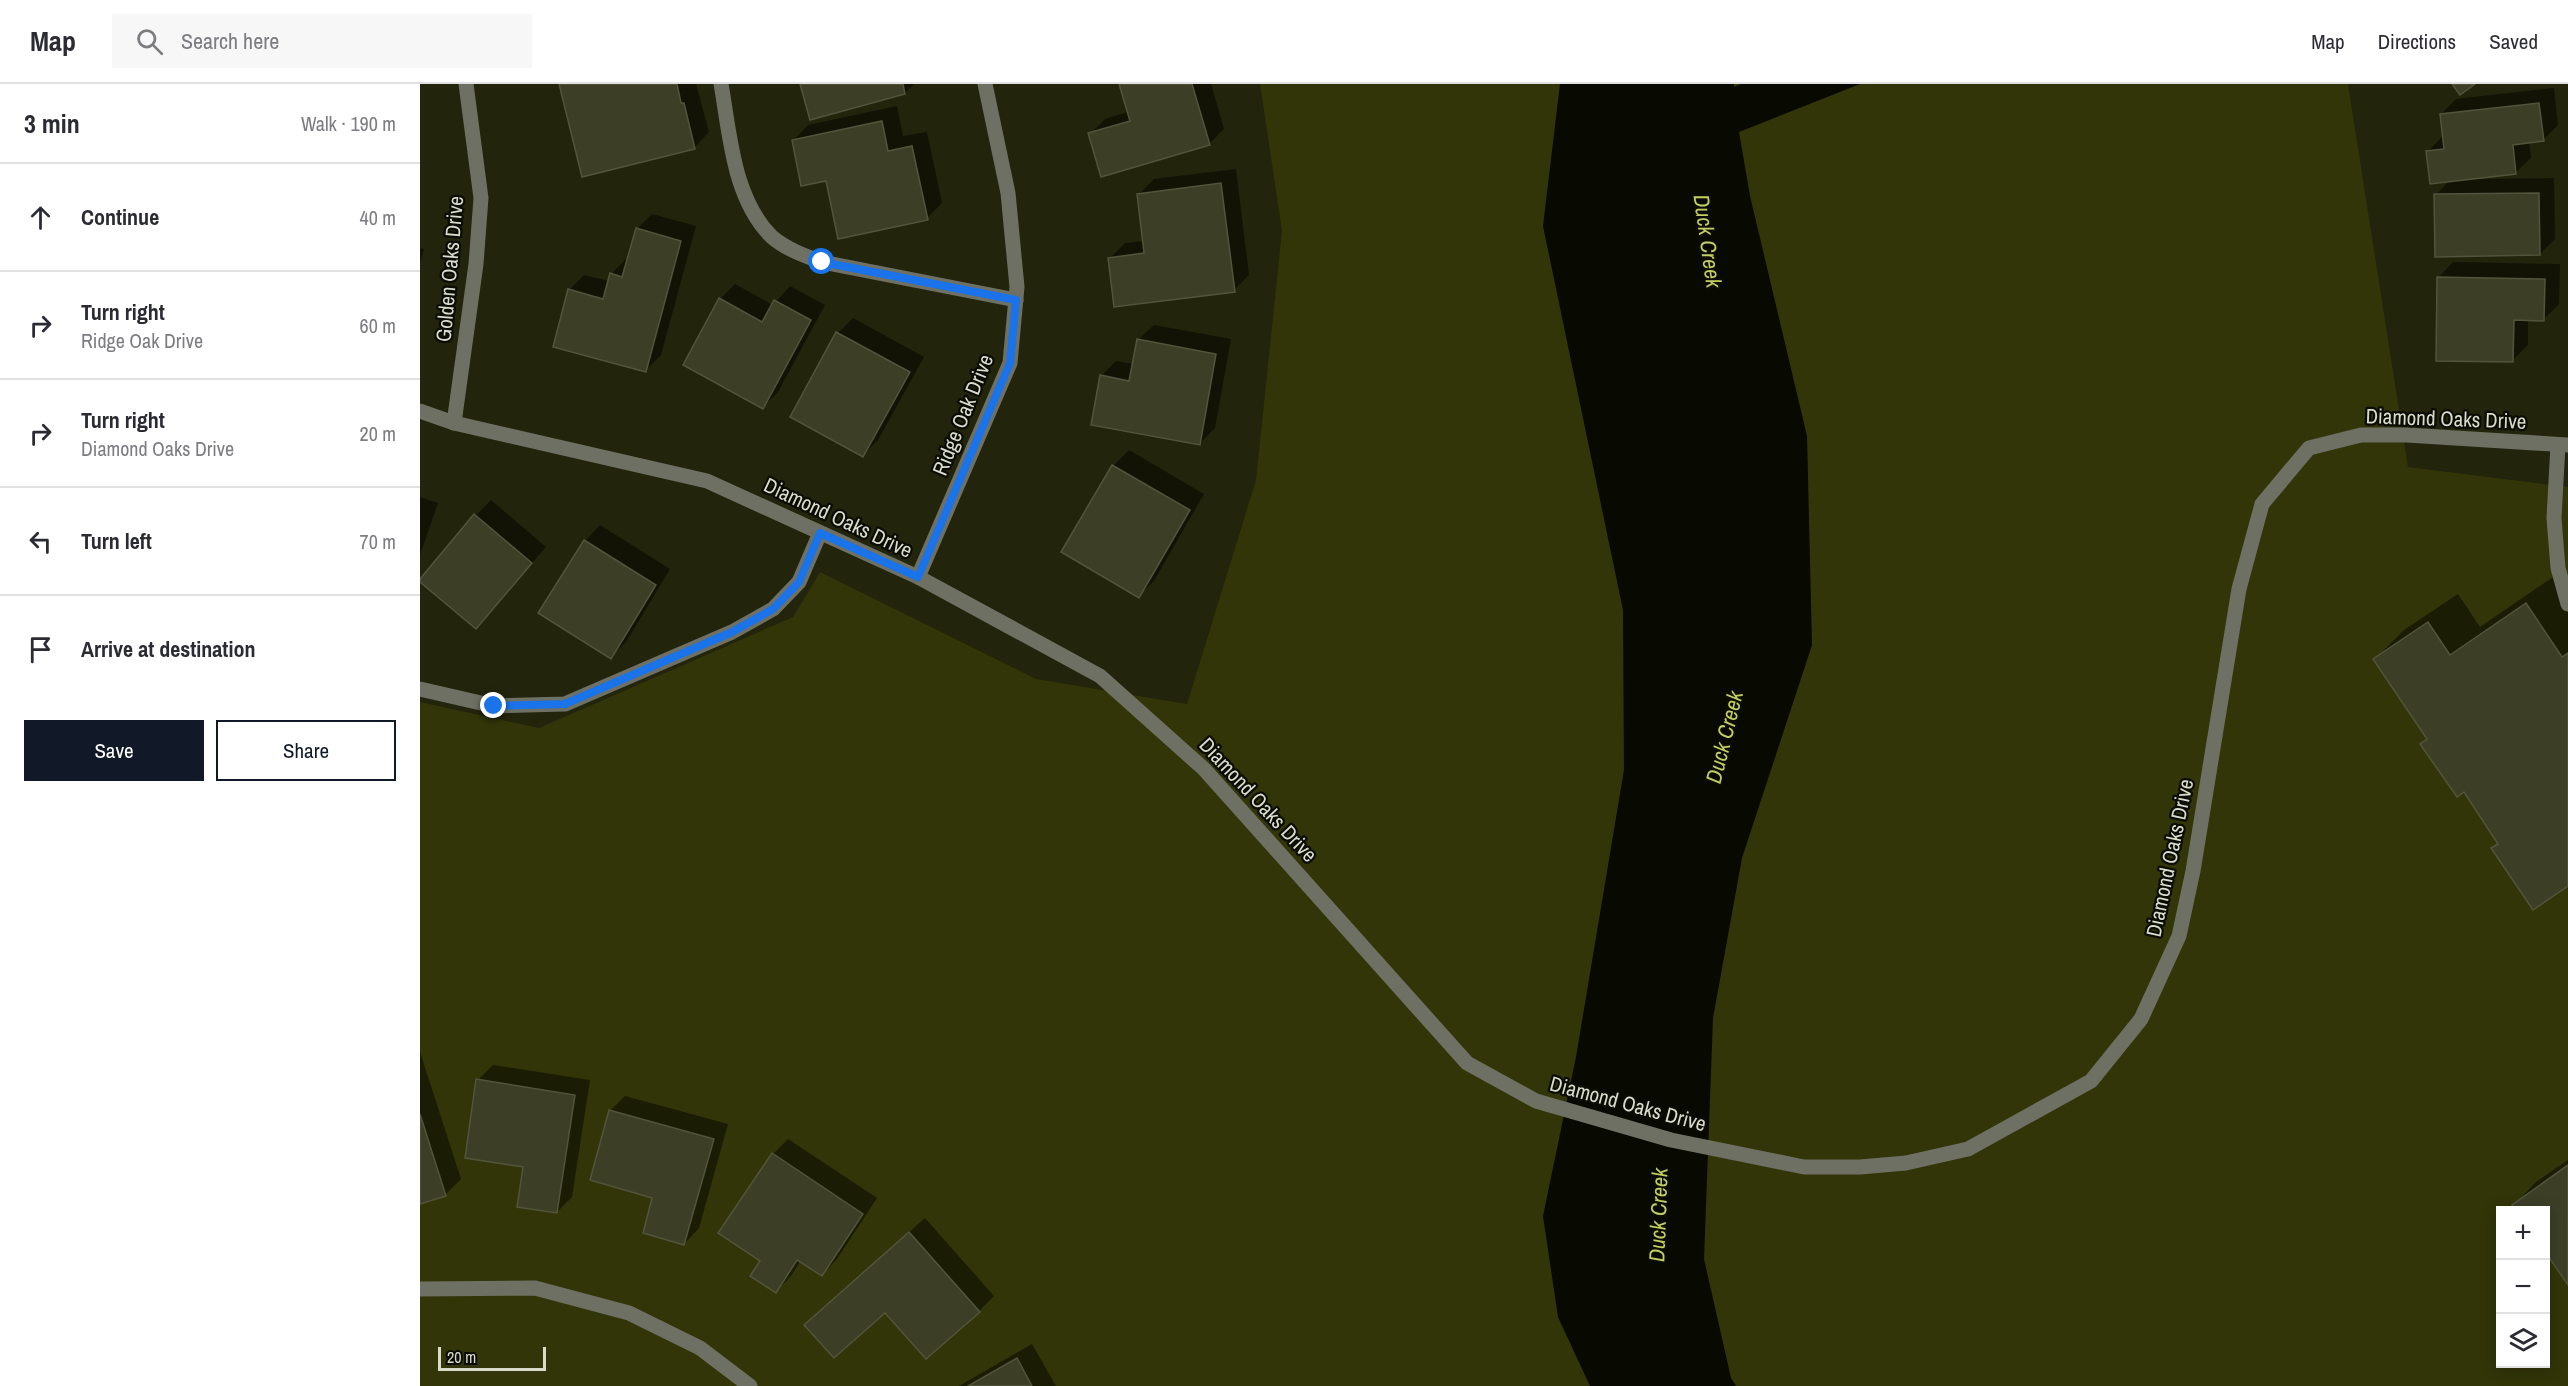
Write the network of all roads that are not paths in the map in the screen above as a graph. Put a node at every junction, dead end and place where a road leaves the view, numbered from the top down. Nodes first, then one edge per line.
1 (466, 84) edge
2 (721, 84) edge
3 (985, 84) edge
4 (1016, 300) junction
5 (420, 411) edge
6 (454, 423) junction
7 (2563, 445) edge
8 (820, 533) junction
9 (918, 577) junction
10 (2568, 604) edge
11 (420, 689) edge
12 (420, 1289) edge
13 (750, 1386) edge

1 - 6 street, Golden Oaks Drive
2 - 4 street
3 - 4 street, Ridge Oak Drive
4 - 9 street, Ridge Oak Drive
5 - 6 street, Diamond Oaks Drive
6 - 8 street, Diamond Oaks Drive
7 - 9 street, Diamond Oaks Drive
7 - 10 street
8 - 9 street, Diamond Oaks Drive
8 - 11 street
12 - 13 street

